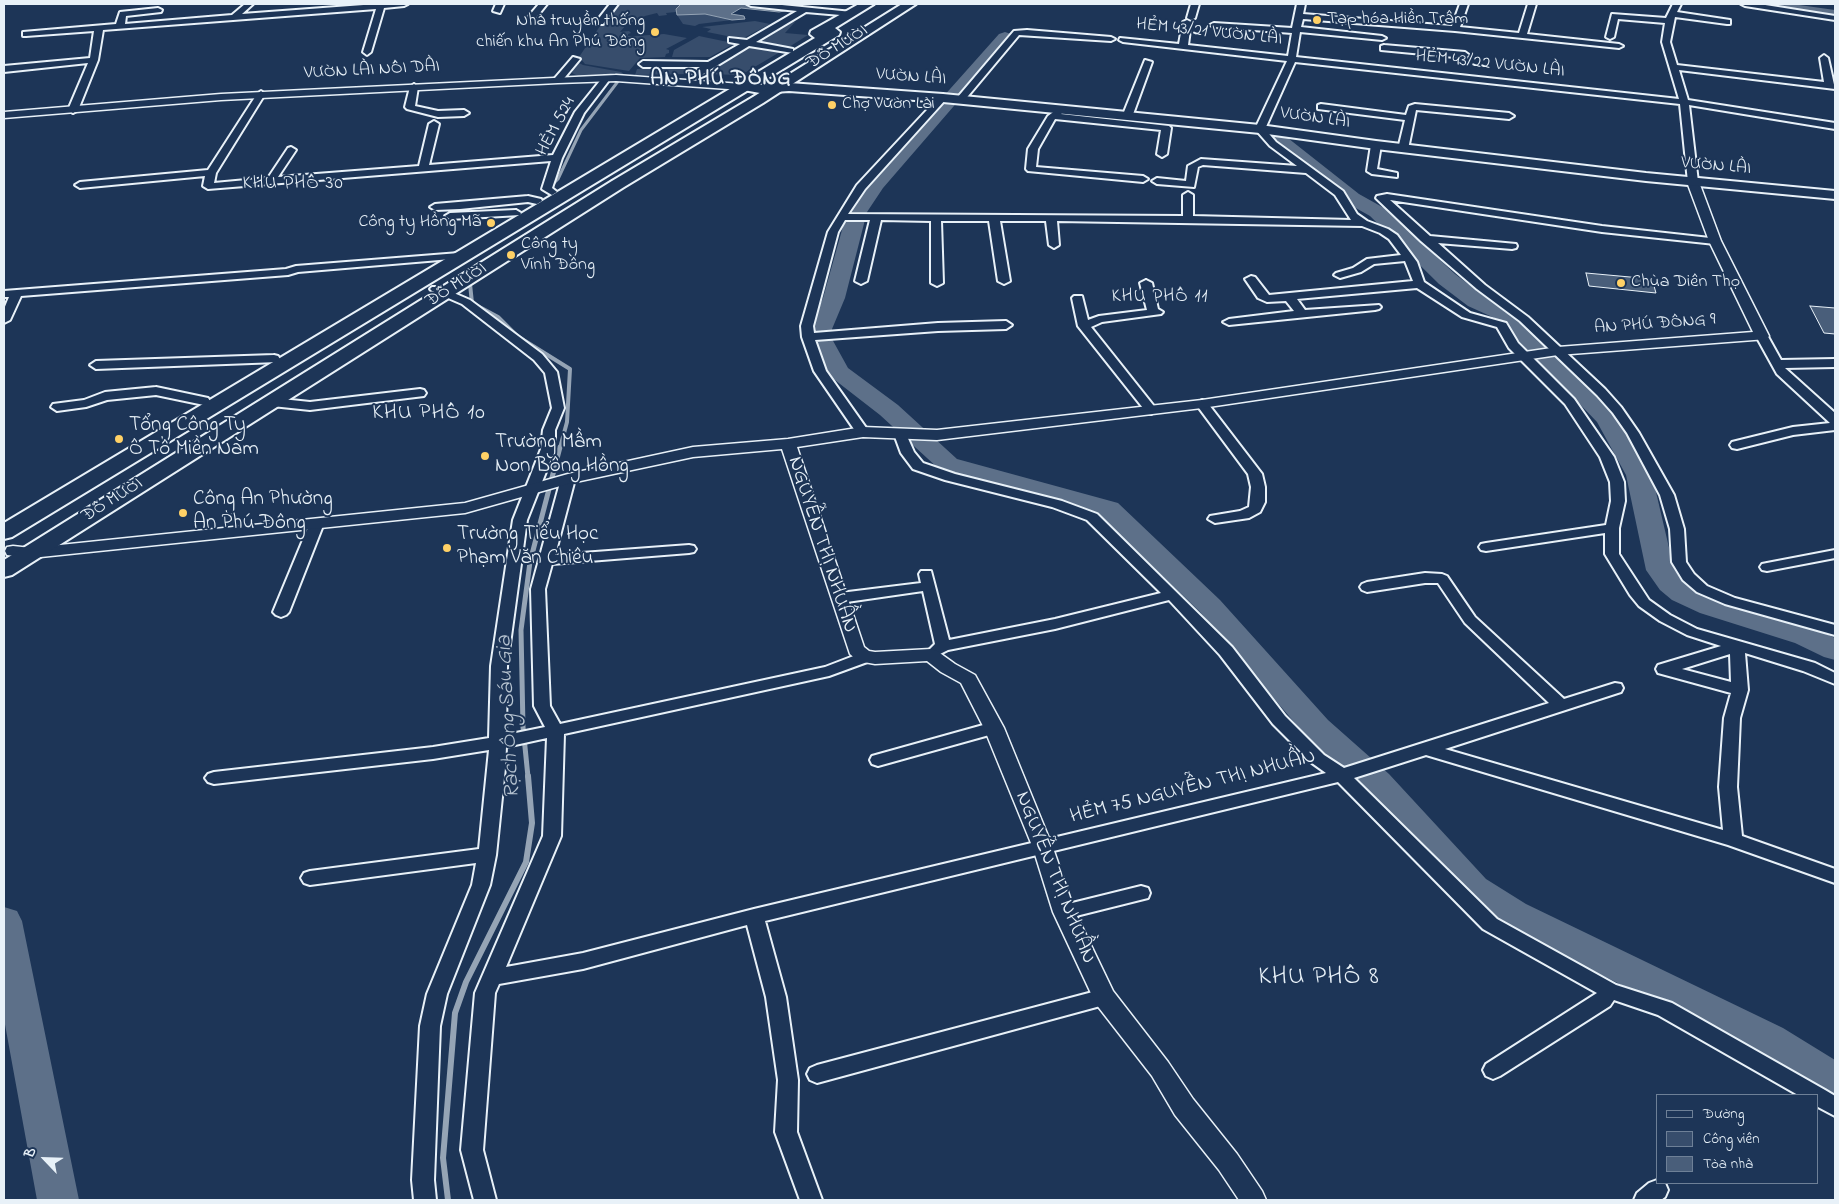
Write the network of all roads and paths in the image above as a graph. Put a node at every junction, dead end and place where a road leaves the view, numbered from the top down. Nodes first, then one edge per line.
1 (249, 4) edge
2 (404, 4) edge
3 (543, 4) edge
4 (614, 4) edge
5 (751, 4) edge
6 (868, 4) edge
7 (881, 4) edge
8 (898, 4) edge
9 (910, 4) edge
10 (1195, 4) edge
11 (1301, 4) edge
12 (1464, 4) edge
13 (1532, 4) edge
14 (1677, 4) edge
15 (1745, 4) edge
16 (1790, 4) edge
17 (788, 5) edge
18 (381, 6) junction
19 (1809, 6) edge
20 (158, 10) dead end
21 (803, 11) dead end
22 (1835, 11) edge
23 (852, 14) junction
24 (1299, 16) junction
25 (1670, 17) junction
26 (234, 18) junction
27 (532, 18) dead end
28 (1835, 18) edge
29 (778, 19) dead end
30 (788, 20) junction
31 (600, 22) dead end
32 (1727, 22) dead end
33 (1214, 25) dead end
34 (120, 26) junction
35 (99, 28) junction
36 (1455, 29) junction
37 (1296, 30) junction
38 (26, 34) dead end
39 (1523, 35) junction
40 (1610, 37) dead end
41 (1382, 38) dead end
42 (1111, 39) dead end
43 (732, 40) dead end
44 (1123, 40) dead end
45 (749, 43) junction
46 (1619, 46) dead end
47 (1183, 47) junction
48 (1384, 48) dead end
49 (790, 51) junction
50 (367, 52) dead end
51 (1292, 58) junction
52 (1824, 58) dead end
53 (576, 59) dead end
54 (94, 60) junction
55 (1148, 62) dead end
56 (643, 64) dead end
57 (1464, 64) junction
58 (709, 65) junction
59 (1674, 67) junction
60 (4, 69) edge
61 (695, 76) junction
62 (611, 79) junction
63 (558, 80) junction
64 (761, 85) junction
65 (1832, 85) edge
66 (414, 87) junction
67 (261, 94) junction
68 (952, 99) junction
69 (1684, 102) junction
70 (1321, 107) dead end
71 (73, 110) junction
72 (464, 113) dead end
73 (1057, 113) junction
74 (4, 116) edge
75 (1509, 116) dead end
76 (1127, 117) junction
77 (1410, 118) junction
78 (434, 124) dead end
79 (1835, 126) edge
80 (1260, 129) junction
81 (1376, 145) junction
82 (1404, 148) junction
83 (290, 150) dead end
84 (1162, 154) dead end
85 (557, 158) junction
86 (423, 168) junction
87 (1306, 170) junction
88 (211, 173) junction
89 (1394, 175) dead end
90 (1142, 180) dead end
91 (270, 181) junction
92 (1157, 182) dead end
93 (1692, 182) junction
94 (80, 185) dead end
95 (1188, 195) dead end
96 (1835, 195) edge
97 (544, 196) junction
98 (435, 207) dead end
99 (516, 213) junction
100 (447, 216) dead end
101 (846, 218) junction
102 (936, 218) junction
103 (994, 218) junction
104 (1051, 218) junction
105 (872, 219) junction
106 (1188, 220) junction
107 (1363, 223) junction
108 (1425, 239) junction
109 (1715, 241) junction
110 (1054, 245) dead end
111 (1512, 246) dead end
112 (451, 256) junction
113 (1408, 257) junction
114 (1340, 276) dead end
115 (1251, 279) dead end
116 (861, 281) dead end
117 (1004, 281) dead end
118 (937, 283) dead end
119 (1146, 283) dead end
120 (1419, 284) junction
121 (440, 291) junction
122 (17, 293) junction
123 (4, 294) edge
124 (1289, 297) junction
125 (1078, 298) dead end
126 (1376, 307) dead end
127 (1302, 314) junction
128 (4, 320) edge
129 (1229, 322) dead end
130 (1006, 325) dead end
131 (1084, 326) junction
132 (1762, 336) junction
133 (812, 337) junction
134 (1554, 352) junction
135 (1526, 355) junction
136 (274, 359) junction
137 (1835, 363) edge
138 (1777, 364) junction
139 (96, 366) dead end
140 (420, 393) dead end
141 (204, 401) junction
142 (272, 402) junction
143 (1202, 404) junction
144 (57, 407) dead end
145 (1151, 410) junction
146 (1835, 420) edge
147 (1835, 426) edge
148 (863, 432) junction
149 (904, 434) junction
150 (788, 444) junction
151 (1737, 445) dead end
152 (565, 480) junction
153 (537, 487) junction
154 (1215, 519) dead end
155 (4, 521) edge
156 (317, 523) junction
157 (1612, 528) junction
158 (4, 532) edge
159 (1486, 547) dead end
160 (689, 549) dead end
161 (31, 553) junction
162 (8, 554) edge
163 (1835, 554) edge
164 (546, 560) junction
165 (1767, 567) dead end
166 (4, 570) edge
167 (1367, 587) dead end
168 (1172, 594) junction
169 (840, 598) junction
170 (281, 612) dead end
171 (1835, 630) edge
172 (1736, 646) junction
173 (937, 651) junction
174 (864, 657) junction
175 (1835, 679) edge
176 (1615, 688) dead end
177 (1740, 690) junction
178 (1561, 705) junction
179 (994, 728) junction
180 (551, 733) junction
181 (502, 742) junction
182 (1426, 749) junction
183 (878, 760) dead end
184 (1347, 774) junction
185 (214, 778) dead end
186 (1733, 840) junction
187 (1043, 848) junction
188 (487, 855) junction
189 (1835, 876) edge
190 (310, 878) dead end
191 (1141, 893) dead end
192 (1064, 912) junction
193 (754, 916) junction
194 (494, 977) junction
195 (1610, 991) junction
196 (1104, 996) junction
197 (1493, 1070) dead end
198 (817, 1074) dead end
199 (1814, 1094) edge
200 (1819, 1097) edge
201 (1835, 1107) edge
202 (425, 1200) edge
203 (485, 1200) edge
204 (811, 1200) edge
205 (1253, 1200) edge

1 - 26 street
2 - 18 street
3 - 27 street
4 - 31 street
5 - 17 street
6 - 23 highway, ĐỖ MƯỜI
7 - 64 highway, ĐỖ MƯỜI
8 - 64 highway, ĐỖ MƯỜI
9 - 64 highway, ĐỖ MƯỜI
10 - 47 street
11 - 24 street
12 - 36 street
13 - 39 street
14 - 25 street
15 - 28 street
16 - 19 street
17 - 23 street
18 - 26 street
18 - 50 street
19 - 22 street
20 - 34 street
21 - 30 street
23 - 49 highway, ĐỖ MƯỜI
24 - 36 street
24 - 37 street
25 - 32 street
25 - 40 street
25 - 59 street
26 - 34 street
29 - 30 street
30 - 45 street
33 - 37 street
34 - 35 street
35 - 38 street
35 - 54 street
36 - 39 street
37 - 41 street
37 - 51 street
39 - 46 street
42 - 68 street
43 - 45 street
44 - 47 street, HẺM 43/21 VƯỜN LÀI
45 - 49 street
45 - 58 street
47 - 51 street, HẺM 43/21 VƯỜN LÀI
48 - 57 street
49 - 64 highway, ĐỖ MƯỜI
51 - 57 street, HẺM 43/22 VƯỜN LÀI
51 - 80 street
52 - 65 street
53 - 63 street
54 - 60 street
54 - 71 street
55 - 76 street
56 - 58 street
57 - 69 street, HẺM 43/22 VƯỜN LÀI
58 - 61 street
59 - 65 street
59 - 69 street
61 - 62 street, VƯỜN LÀI
61 - 64 street, VƯỜN LÀI
62 - 63 street, VƯỜN LÀI NỐI DÀI
62 - 64 street, VƯỜN LÀI NỐI DÀI
62 - 85 street, HẺM 524
63 - 66 street, VƯỜN LÀI NỐI DÀI
64 - 68 main road, VƯỜN LÀI
64 - 97 highway, ĐỖ MƯỜI
64 - 112 highway, ĐỖ MƯỜI
64 - 121 highway, ĐỖ MƯỜI
66 - 67 street, VƯỜN LÀI NỐI DÀI
66 - 72 street
67 - 71 street, VƯỜN LÀI NỐI DÀI
67 - 88 street
68 - 73 main road, VƯỜN LÀI
68 - 101 street
69 - 79 street, HẺM 43/22 VƯỜN LÀI
69 - 93 street
70 - 77 street
71 - 74 street, VƯỜN LÀI NỐI DÀI
73 - 76 main road, VƯỜN LÀI
73 - 84 street
73 - 90 street
75 - 77 street
76 - 80 main road, VƯỜN LÀI
77 - 82 street
78 - 86 street
80 - 81 main road, VƯỜN LÀI
80 - 87 street
81 - 82 main road, VƯỜN LÀI
81 - 89 street
82 - 93 main road, VƯỜN LÀI
83 - 91 street
85 - 86 street
85 - 97 street, HẺM 524
86 - 91 street
87 - 92 street
87 - 107 street
88 - 91 street
88 - 94 street
93 - 96 main road, VƯỜN LÀI
93 - 109 street
95 - 106 street
97 - 98 street
97 - 99 highway, ĐỖ MƯỜI
99 - 100 street
99 - 112 highway, ĐỖ MƯỜI
101 - 105 street
101 - 133 street
102 - 103 street
102 - 105 street
102 - 118 street
103 - 104 street
103 - 117 street
104 - 106 street
104 - 110 street
105 - 116 street
106 - 107 street
107 - 113 street
108 - 109 street
108 - 111 street
108 - 134 street
109 - 132 street
112 - 122 street
112 - 136 highway, ĐỖ MƯỜI
112 - 158 highway, ĐỖ MƯỜI
113 - 114 street
113 - 120 street
115 - 124 street
119 - 131 street
120 - 124 street
120 - 135 street
121 - 142 highway, ĐỖ MƯỜI
121 - 153 street
121 - 162 highway, ĐỖ MƯỜI
122 - 123 street
122 - 128 street
124 - 127 street
125 - 131 street
126 - 127 street
127 - 129 street
130 - 133 street
131 - 145 street
132 - 134 street, AN PHÚ ĐÔNG 9
132 - 138 street
133 - 148 street
134 - 135 street, AN PHÚ ĐÔNG 9
134 - 171 street
135 - 143 street, AN PHÚ ĐÔNG 9
135 - 157 street
136 - 139 street
136 - 141 highway, ĐỖ MƯỜI
137 - 138 street
138 - 146 street
140 - 142 street
141 - 144 street
141 - 155 highway, ĐỖ MƯỜI
142 - 161 highway, ĐỖ MƯỜI
143 - 145 street, AN PHÚ ĐÔNG 9
143 - 154 street
145 - 149 street, AN PHÚ ĐÔNG 9
147 - 151 street
148 - 149 street, AN PHÚ ĐÔNG 9
148 - 150 street, AN PHÚ ĐÔNG 9
149 - 168 street
150 - 152 street, NGUYỄN THỊ NHUẦN
150 - 169 street, NGUYỄN THỊ NHUẦN
152 - 153 street, NGUYỄN THỊ NHUẦN
152 - 164 street
153 - 156 street, NGUYỄN THỊ NHUẦN
153 - 181 street
156 - 161 street, NGUYỄN THỊ NHUẦN
156 - 170 street
157 - 159 street
157 - 172 street
160 - 164 street
161 - 162 street, NGUYỄN THỊ NHUẦN
161 - 166 highway, ĐỖ MƯỜI
163 - 165 street
164 - 180 street
167 - 178 street
168 - 173 street
168 - 184 street
169 - 173 street
169 - 174 street, NGUYỄN THỊ NHUẦN
172 - 175 street
172 - 177 street
172 - 177 street
173 - 174 street, NGUYỄN THỊ NHUẦN
173 - 179 street, NGUYỄN THỊ NHUẦN
174 - 180 street
176 - 178 street, HẺM 75 NGUYỄN THỊ NHUẦN
177 - 186 street
178 - 182 street, HẺM 75 NGUYỄN THỊ NHUẦN
179 - 183 street
179 - 187 street, NGUYỄN THỊ NHUẦN
180 - 181 street
180 - 194 street
181 - 185 street
181 - 188 street
182 - 184 street, HẺM 75 NGUYỄN THỊ NHUẦN
182 - 186 street
184 - 187 street, HẺM 75 NGUYỄN THỊ NHUẦN
184 - 195 street
186 - 189 street
187 - 192 street, NGUYỄN THỊ NHUẦN
187 - 193 street, HẺM 75 NGUYỄN THỊ NHUẦN
188 - 190 street
188 - 202 street
191 - 192 street
192 - 196 street, NGUYỄN THỊ NHUẦN
193 - 194 street, HẺM 75 NGUYỄN THỊ NHUẦN
193 - 204 street
194 - 203 street
195 - 197 street
195 - 199 street
196 - 198 street
196 - 205 street, NGUYỄN THỊ NHUẦN
200 - 201 street

